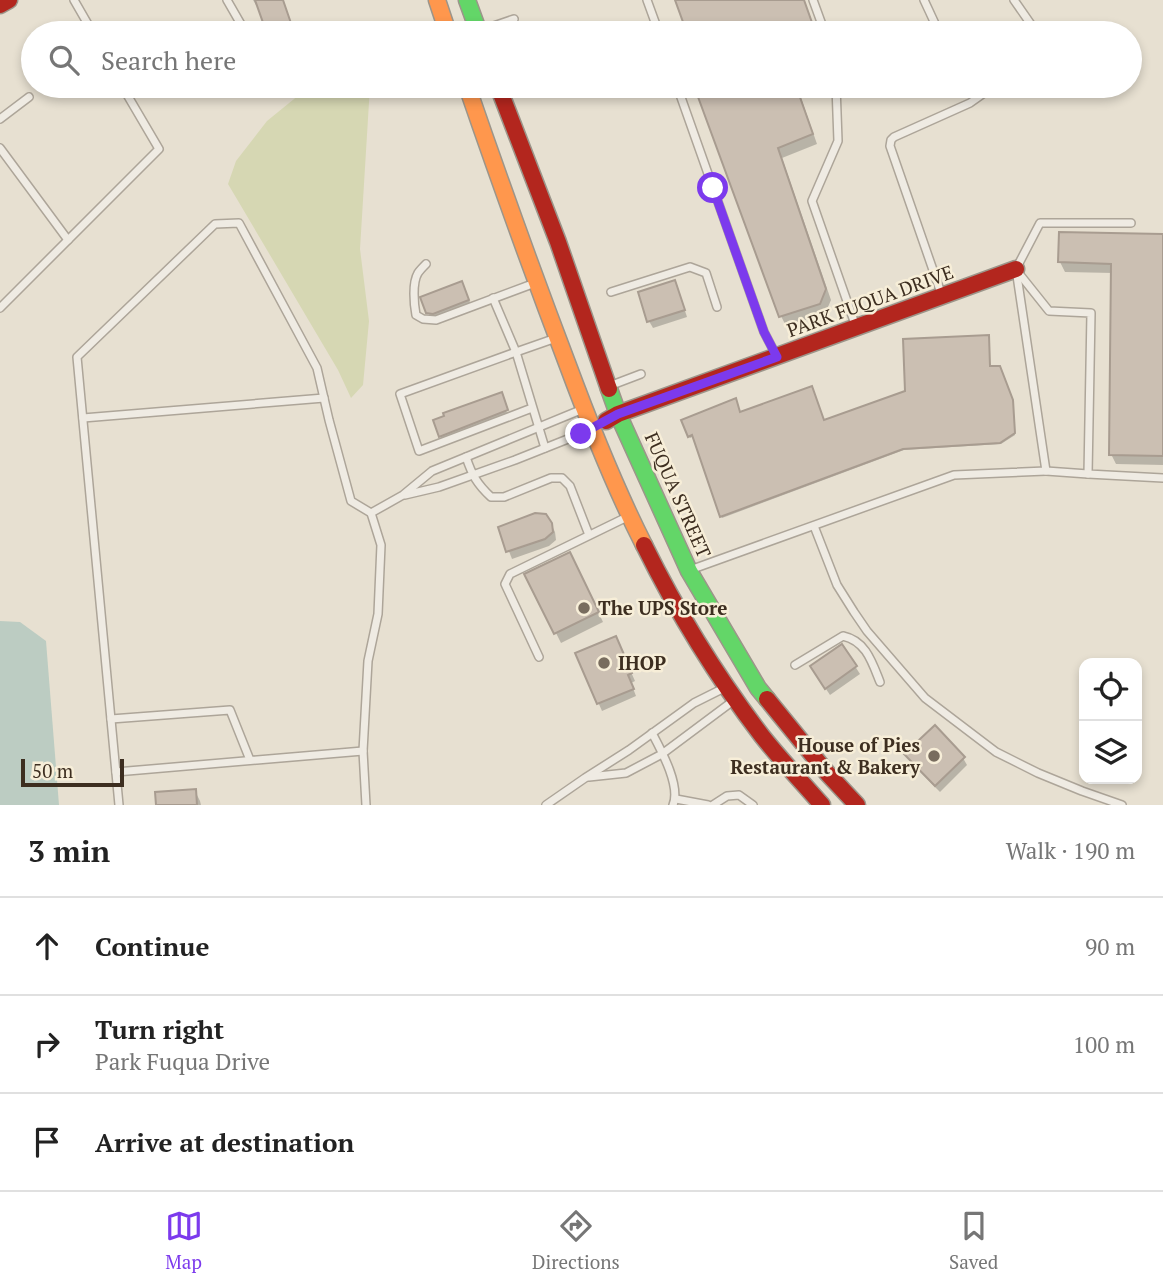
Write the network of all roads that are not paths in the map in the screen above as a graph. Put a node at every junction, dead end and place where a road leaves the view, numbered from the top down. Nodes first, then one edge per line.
1 (9, 0) edge
2 (74, 0) edge
3 (227, 0) edge
4 (437, 0) edge
5 (467, 0) edge
6 (647, 0) edge
7 (813, 0) edge
8 (924, 0) edge
9 (1014, 0) edge
10 (0, 5) edge
11 (514, 19) dead end
12 (86, 21) edge
13 (239, 21) edge
14 (445, 21) edge
15 (473, 21) edge
16 (509, 21) edge
17 (655, 21) edge
18 (821, 21) edge
19 (934, 21) edge
20 (1029, 21) edge
21 (28, 98) edge
22 (129, 98) edge
23 (471, 98) edge
24 (503, 98) edge
25 (681, 98) edge
26 (836, 98) edge
27 (975, 98) edge
28 (0, 119) edge
29 (0, 148) edge
30 (1132, 223) dead end
31 (68, 240) junction
32 (426, 264) dead end
33 (1016, 269) junction
34 (535, 282) junction
35 (611, 292) dead end
36 (943, 297) junction
37 (493, 298) junction
38 (717, 307) dead end
39 (0, 308) edge
40 (856, 328) junction
41 (556, 338) junction
42 (516, 352) junction
43 (777, 357) junction
44 (641, 374) dead end
45 (608, 386) junction
46 (324, 398) junction
47 (532, 408) junction
48 (584, 409) junction
49 (618, 414) junction
50 (83, 418) junction
51 (538, 427) junction
52 (592, 429) junction
53 (545, 448) junction
54 (466, 457) junction
55 (1046, 471) junction
56 (472, 474) junction
57 (1088, 474) junction
58 (1163, 478) edge
59 (403, 495) junction
60 (371, 513) junction
61 (629, 516) junction
62 (814, 526) junction
63 (589, 535) junction
64 (689, 571) junction
65 (666, 590) junction
66 (539, 657) dead end
67 (795, 665) dead end
68 (748, 672) junction
69 (880, 682) dead end
70 (732, 692) junction
71 (111, 719) junction
72 (652, 733) junction
73 (363, 751) junction
74 (662, 754) junction
75 (250, 760) junction
76 (116, 772) junction
77 (585, 778) junction
78 (674, 802) edge
79 (119, 805) edge
80 (366, 805) edge
81 (546, 805) edge
82 (710, 805) edge
83 (753, 805) edge
84 (822, 805) edge
85 (857, 805) edge
86 (1122, 805) edge

1 - 10 main road
2 - 12 lane
3 - 13 lane
4 - 14 main road
5 - 15 main road
6 - 17 lane
7 - 18 lane
8 - 19 lane
9 - 20 lane
11 - 16 lane
21 - 28 lane
22 - 31 lane
23 - 34 main road
24 - 45 main road, FUQUA STREET
25 - 43 lane
26 - 40 lane
27 - 36 lane
29 - 31 lane
30 - 33 lane
31 - 39 lane
32 - 37 lane
33 - 36 main road, PARK FUQUA DRIVE
33 - 55 lane
33 - 57 lane
34 - 37 lane
34 - 41 main road
35 - 38 lane
36 - 40 main road, PARK FUQUA DRIVE
37 - 42 lane
40 - 43 main road, PARK FUQUA DRIVE
41 - 42 lane
41 - 48 main road
42 - 47 lane
42 - 47 lane
43 - 49 main road, PARK FUQUA DRIVE
44 - 45 lane
45 - 49 main road, FUQUA STREET
46 - 50 lane
46 - 50 lane
46 - 60 lane
47 - 51 lane
48 - 51 lane
48 - 52 main road
49 - 52 main road, PARK FUQUA DRIVE
49 - 64 main road, FUQUA STREET
50 - 71 lane
51 - 53 lane
51 - 54 lane
52 - 53 lane, PARK FUQUA DRIVE
52 - 61 main road
53 - 56 lane, PARK FUQUA DRIVE
54 - 56 lane
54 - 59 lane
55 - 57 lane
55 - 62 lane
56 - 59 lane, PARK FUQUA DRIVE
56 - 63 lane
57 - 58 lane
59 - 60 lane
60 - 73 lane
61 - 63 lane
61 - 65 main road
62 - 64 lane
62 - 86 lane
63 - 66 lane
64 - 65 main road
64 - 68 main road, FUQUA STREET
65 - 70 main road
67 - 69 lane
68 - 70 main road
68 - 85 main road, FUQUA STREET
70 - 72 lane
70 - 74 lane
70 - 84 main road
71 - 75 lane
71 - 76 lane
72 - 74 lane
72 - 77 lane
73 - 75 lane
73 - 80 lane
74 - 77 lane
74 - 78 lane
75 - 76 lane
76 - 79 lane
77 - 81 lane
78 - 82 lane
82 - 83 lane

